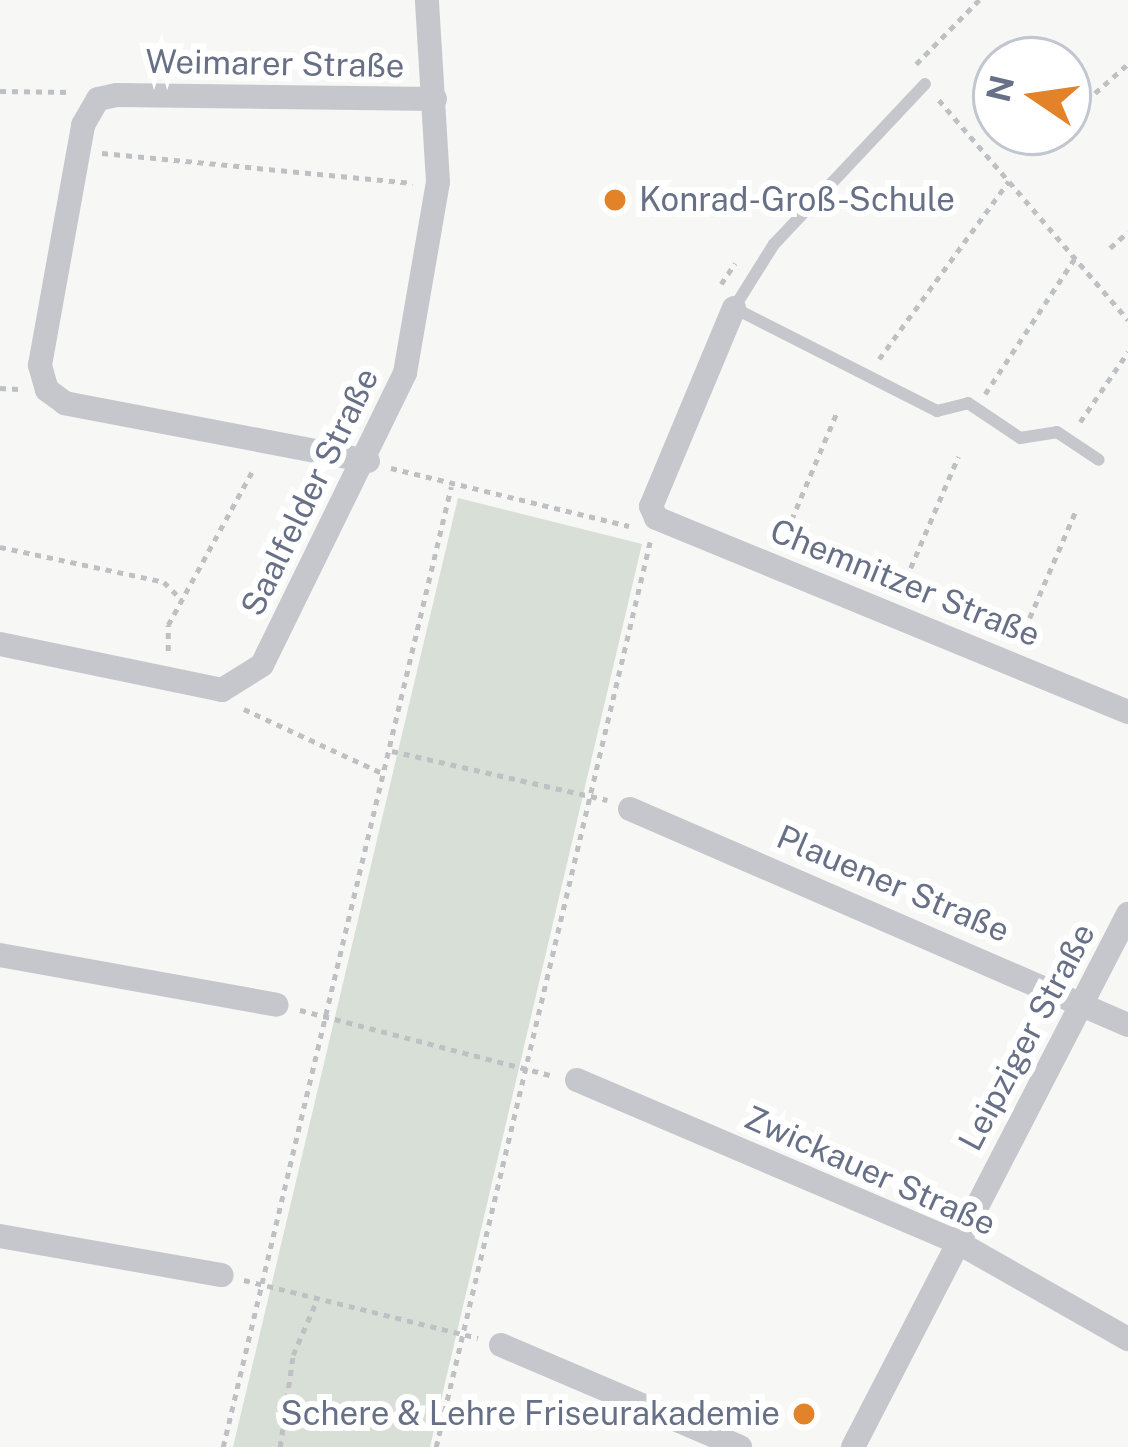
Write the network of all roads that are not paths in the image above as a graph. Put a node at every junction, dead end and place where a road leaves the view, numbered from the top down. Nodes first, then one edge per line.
1 (427, 0) edge
2 (925, 84) road end
3 (435, 99) junction
4 (734, 308) junction
5 (1099, 460) dead end
6 (368, 461) junction
7 (0, 644) edge
8 (1128, 712) edge
9 (630, 809) dead end
10 (1128, 914) edge
11 (0, 955) edge
12 (1084, 1000) junction
13 (277, 1005) dead end
14 (1128, 1025) edge
15 (577, 1080) road end
16 (0, 1236) edge
17 (957, 1242) junction
18 (222, 1275) dead end
19 (1128, 1339) edge
20 (500, 1345) road end
21 (740, 1447) edge
22 (854, 1447) edge

1 - 3 street, Saalfelder Straße
2 - 4 lane
3 - 6 street, Saalfelder Straße
3 - 6 street, Weimarer Straße
4 - 5 lane
4 - 8 street, Chemnitzer Straße
6 - 7 street, Saalfelder Straße
9 - 12 street, Plauener Straße
10 - 12 street, Leipziger Straße
11 - 13 street
12 - 14 street, Plauener Straße
12 - 17 street, Leipziger Straße
15 - 17 street, Zwickauer Straße
16 - 18 street
17 - 19 street, Zwickauer Straße
17 - 22 street, Leipziger Straße
20 - 21 street

